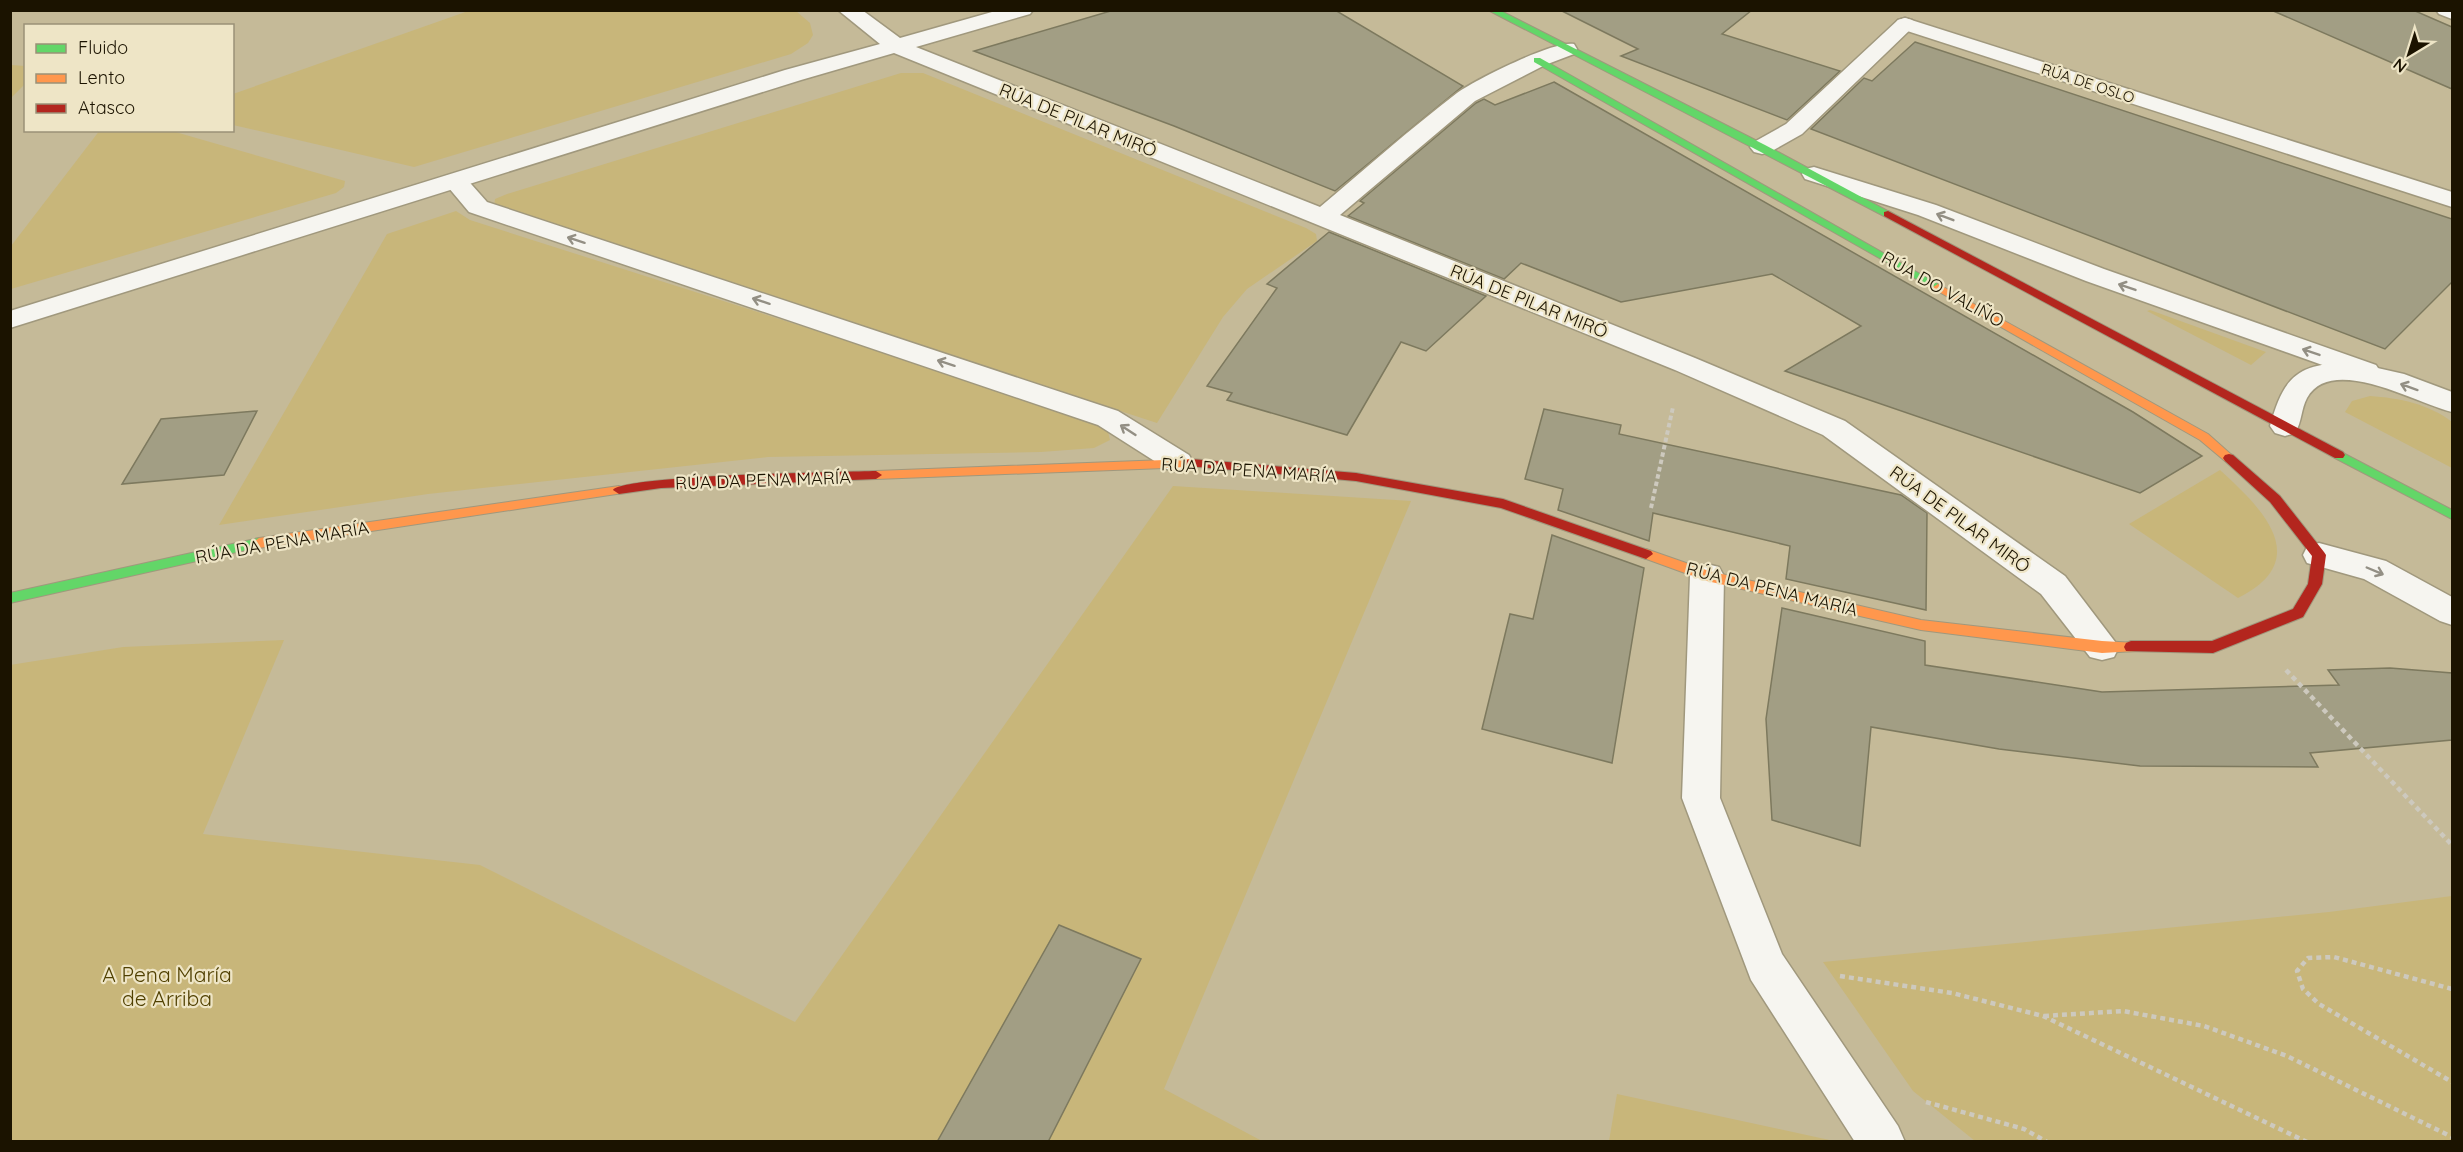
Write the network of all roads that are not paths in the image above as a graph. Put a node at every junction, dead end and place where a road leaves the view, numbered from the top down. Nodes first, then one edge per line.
1 (848, 10) edge
2 (1023, 10) edge
3 (1492, 10) edge
4 (2446, 10) edge
5 (2452, 13) edge
6 (898, 47) junction
7 (1566, 49) junction
8 (1537, 60) junction
9 (1762, 147) junction
10 (1810, 173) junction
11 (455, 181) junction
12 (2452, 200) edge
13 (1323, 217) junction
14 (10, 320) edge
15 (2366, 371) junction
16 (2452, 403) edge
17 (2285, 426) junction
18 (1178, 462) junction
19 (2452, 515) edge
20 (2319, 555) junction
21 (1707, 576) junction
22 (10, 598) edge
23 (2452, 612) edge
24 (2102, 647) junction
25 (1882, 1141) edge

1 - 6 street, RÚA DE PILAR MIRÓ
2 - 6 street
3 - 7 street
4 - 5 street
6 - 11 street
6 - 13 street, RÚA DE PILAR MIRÓ
7 - 8 street
7 - 9 street
8 - 13 street
8 - 20 street, RÚA DO VALIÑO
9 - 10 street
9 - 12 street, RÚA DE OSLO
15 -> 10 street
10 - 17 street
11 - 14 street
18 -> 11 street
13 - 24 street, RÚA DE PILAR MIRÓ
16 -> 15 street
15 - 17 street
17 - 19 street
18 - 21 street, RÚA DA PENA MARÍA
18 - 22 street, RÚA DA PENA MARÍA
20 -> 23 street
20 - 24 street, RÚA DA PENA MARÍA
21 - 24 street, RÚA DA PENA MARÍA
21 - 25 street

